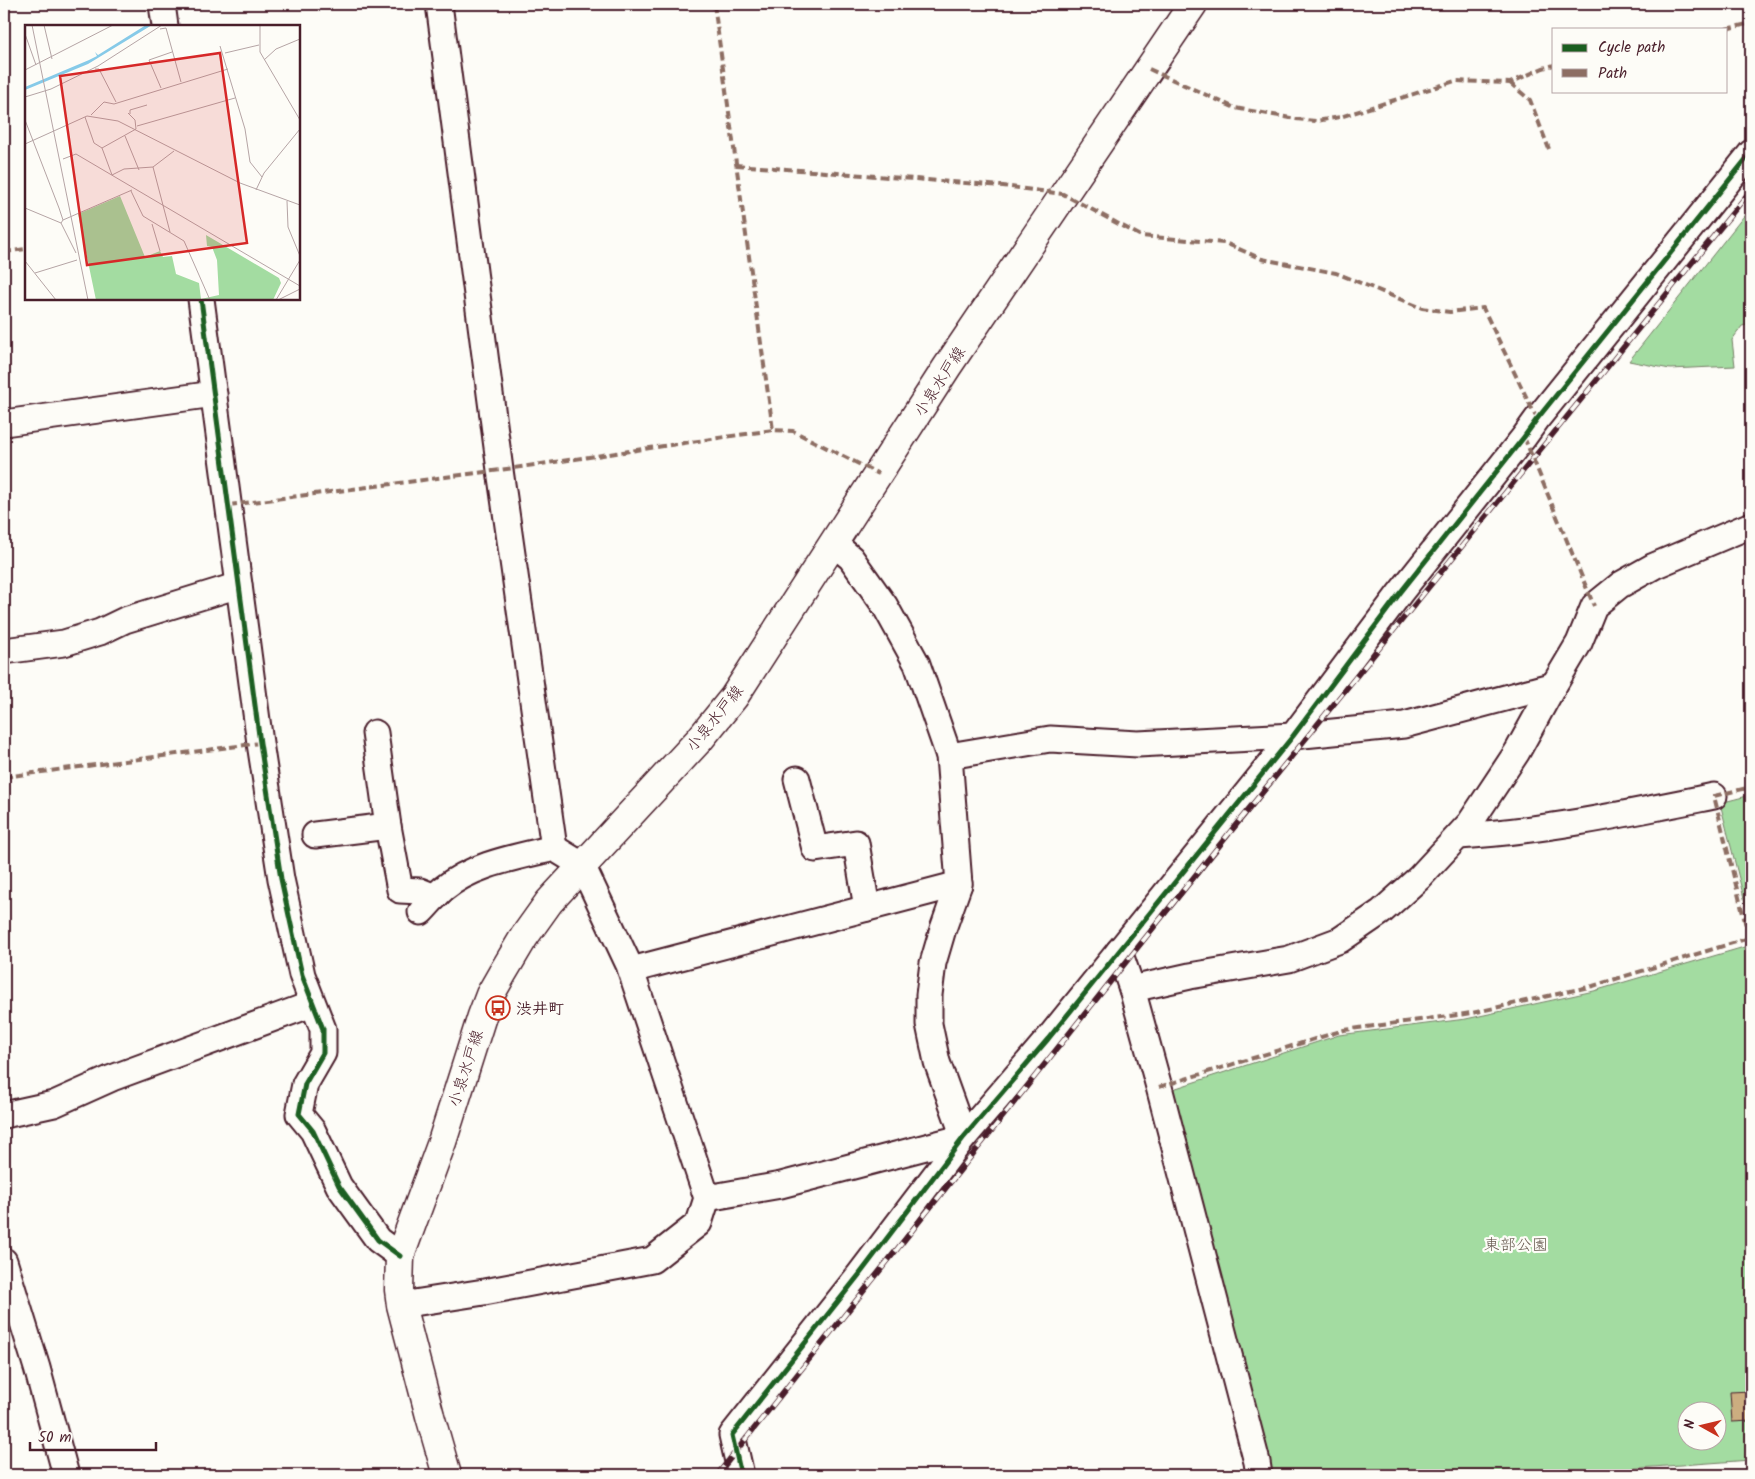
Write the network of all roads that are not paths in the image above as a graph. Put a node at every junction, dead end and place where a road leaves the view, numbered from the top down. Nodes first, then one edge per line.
1 (162, 4) edge
2 (439, 4) edge
3 (1192, 4) edge
4 (165, 25) edge
5 (1751, 153) edge
6 (201, 300) edge
7 (214, 394) junction
8 (4, 423) edge
9 (1751, 525) edge
10 (834, 543) junction
11 (239, 585) junction
12 (4, 651) edge
13 (1554, 685) junction
14 (375, 733) dead end
15 (1293, 736) junction
16 (949, 756) junction
17 (797, 779) dead end
18 (1714, 796) dead end
19 (388, 826) junction
20 (315, 835) dead end
21 (1459, 836) junction
22 (554, 848) junction
23 (582, 865) junction
24 (959, 884) junction
25 (866, 908) junction
26 (1119, 951) junction
27 (631, 970) junction
28 (1132, 990) junction
29 (312, 1004) junction
30 (4, 1115) edge
31 (964, 1137) junction
32 (707, 1198) junction
33 (400, 1256) junction
34 (4, 1261) edge
35 (401, 1305) junction
36 (66, 1475) edge
37 (447, 1475) edge
38 (741, 1475) edge
39 (1258, 1475) edge

1 - 4 street
2 - 22 street
3 - 10 main road, 小泉水戸線
5 - 15 street
6 - 7 street
7 - 8 street
7 - 11 street
9 - 13 street
10 - 16 street
10 - 23 main road, 小泉水戸線
11 - 12 street
11 - 29 street
13 - 15 street
13 - 21 street
14 - 19 street
15 - 16 street
15 - 26 street
16 - 24 street
17 - 25 street
18 - 21 street
19 - 20 street
19 - 22 street
21 - 28 street
22 - 23 street
23 - 27 street
23 - 33 main road, 小泉水戸線
24 - 25 street
24 - 31 street
25 - 27 street
26 - 28 street
26 - 31 street
27 - 32 street
28 - 39 street
29 - 30 street
29 - 33 street
31 - 32 street
31 - 38 street
32 - 35 street
33 - 35 main road, 小泉水戸線
34 - 36 street
35 - 37 main road, 小泉水戸線

